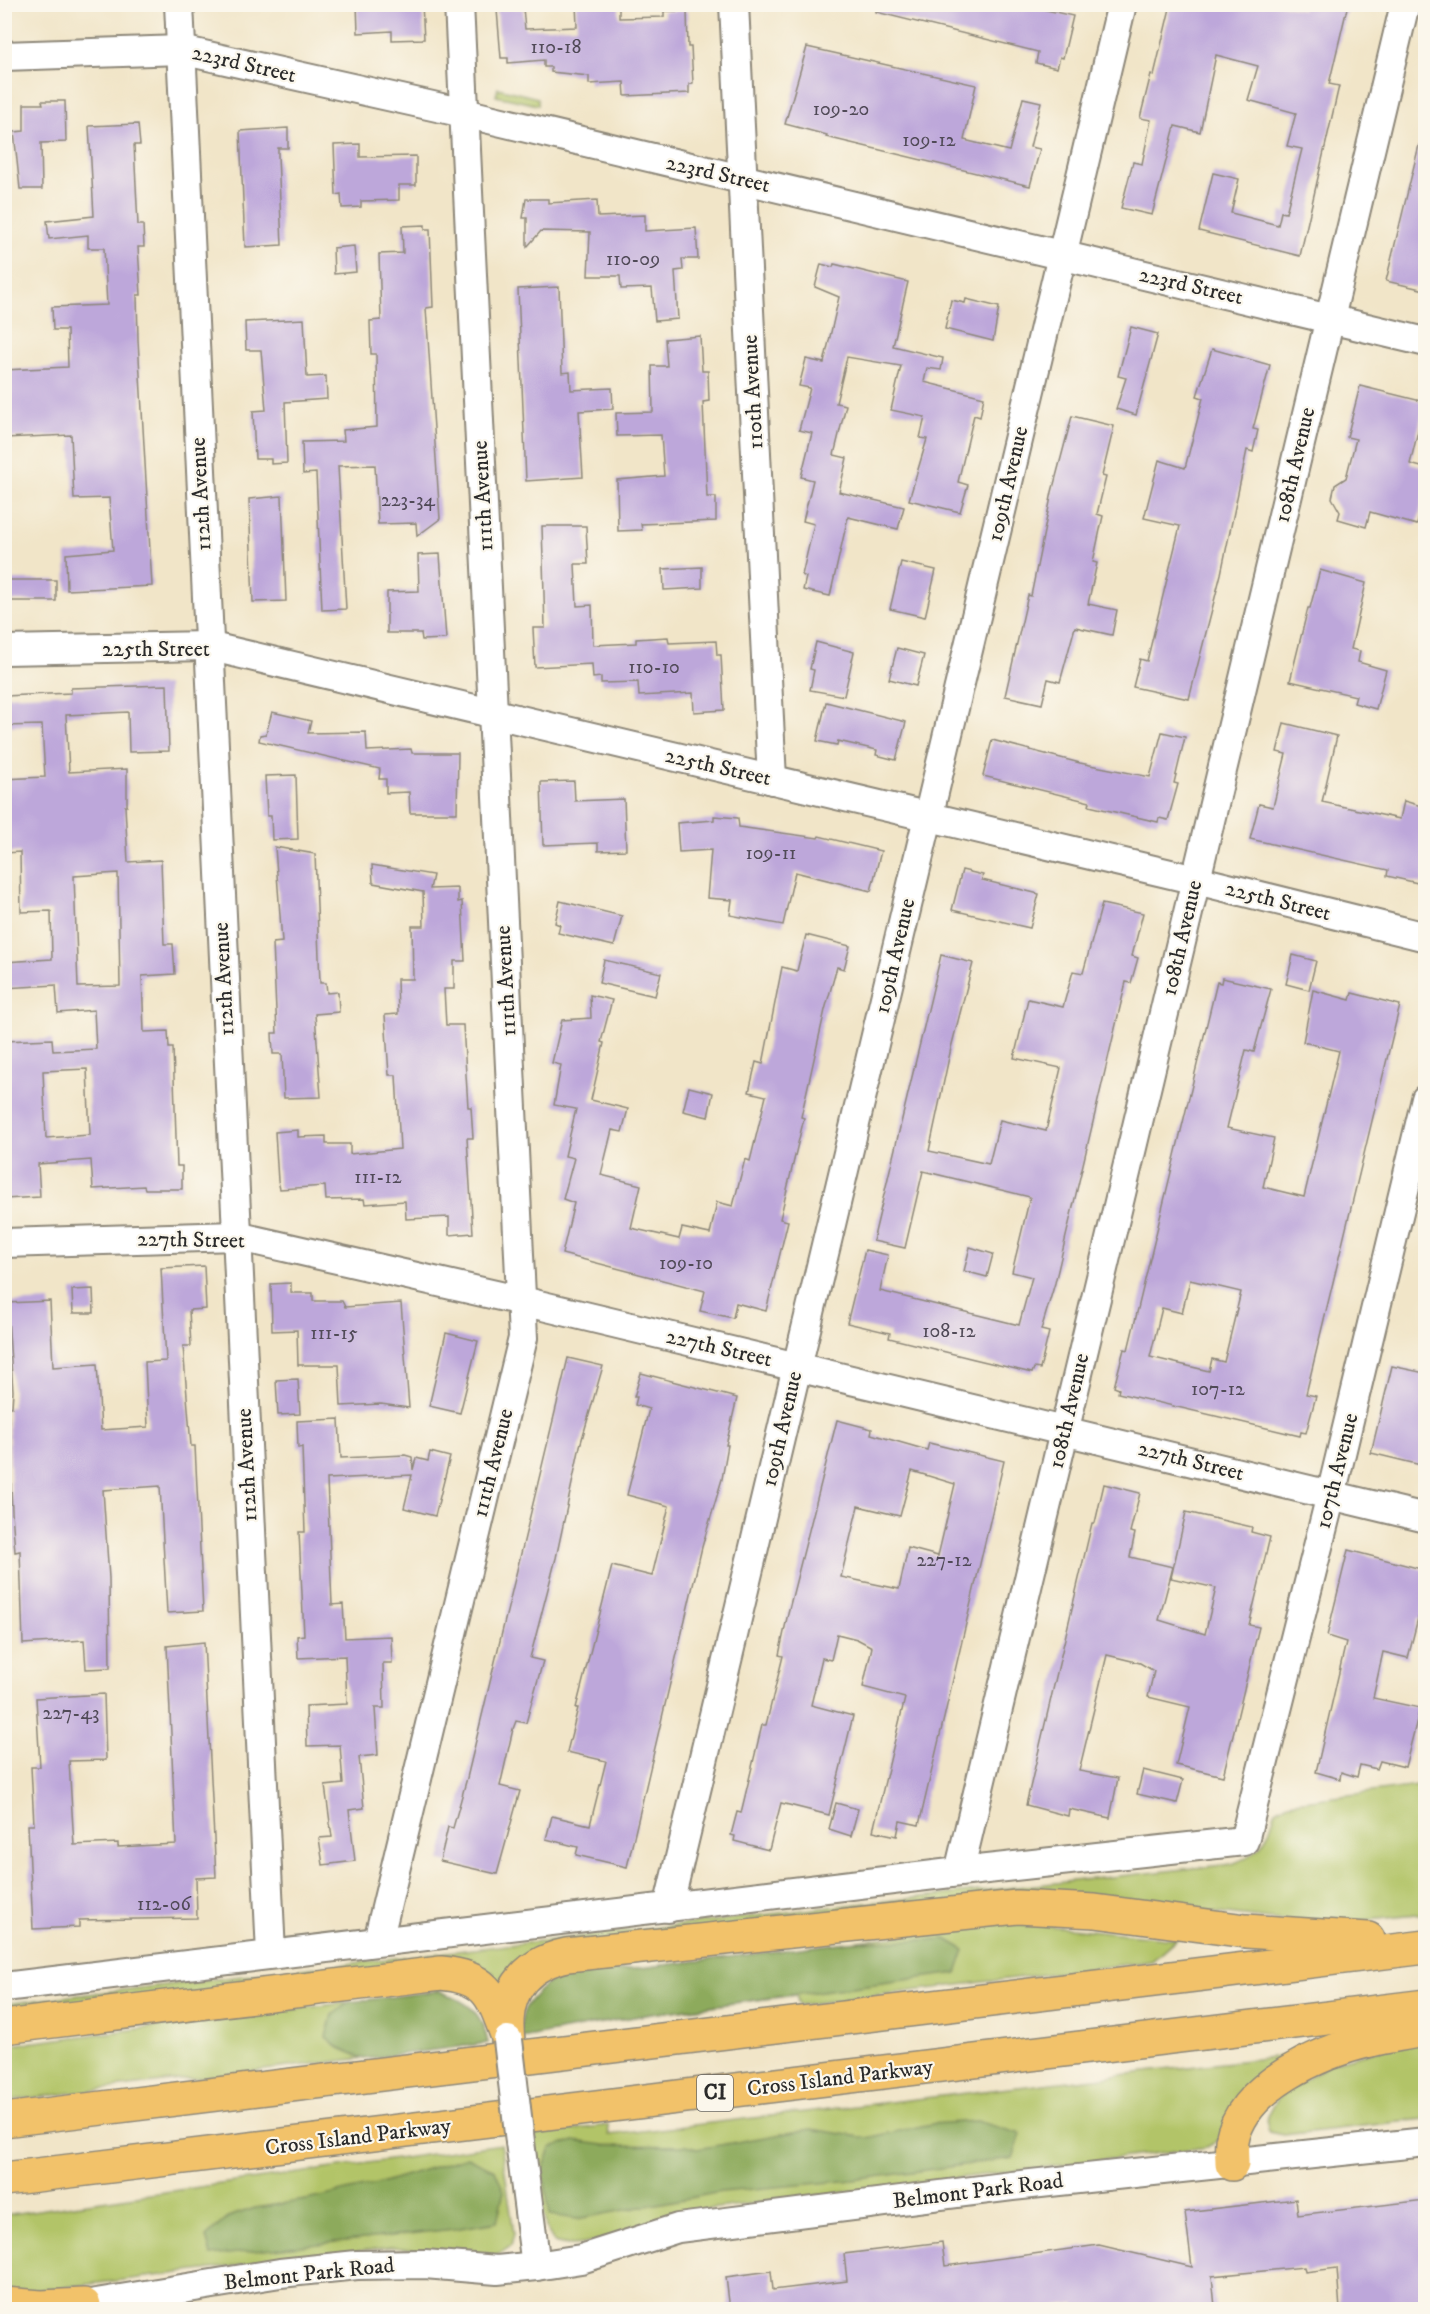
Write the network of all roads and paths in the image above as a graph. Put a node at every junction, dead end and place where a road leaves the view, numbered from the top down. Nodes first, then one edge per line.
1 (179, 4) edge
2 (459, 4) edge
3 (734, 4) edge
4 (1122, 4) edge
5 (1405, 4) edge
6 (181, 50) junction
7 (4, 56) edge
8 (464, 113) junction
9 (742, 180) junction
10 (1062, 255) junction
11 (1330, 319) junction
12 (1425, 342) edge
13 (208, 646) junction
14 (4, 650) edge
15 (493, 713) junction
16 (772, 780) junction
17 (929, 816) junction
18 (1196, 880) junction
19 (1425, 937) edge
20 (1425, 1099) edge
21 (236, 1236) junction
22 (4, 1243) edge
23 (522, 1301) junction
24 (797, 1367) junction
25 (1064, 1431) junction
26 (1331, 1495) junction
27 (1425, 1518) edge
28 (959, 1872) junction
29 (668, 1908) junction
30 (378, 1941) junction
31 (1425, 1942) edge
32 (1425, 1947) edge
33 (271, 1954) junction
34 (4, 1987) edge
35 (1425, 2006) edge
36 (4, 2027) edge
37 (1425, 2029) edge
38 (508, 2040) junction
39 (4, 2120) edge
40 (1425, 2142) edge
41 (1232, 2164) junction
42 (4, 2179) edge
43 (536, 2266) junction
44 (4, 2304) edge
45 (84, 2305) joint

1 - 6 street, 112th Avenue
2 - 8 street, 111th Avenue
3 - 9 street, 110th Avenue
4 - 10 street, 109th Avenue
5 - 11 street, 108th Avenue
6 - 7 street, 223rd Street
6 - 8 street, 223rd Street
6 - 13 street, 112th Avenue
8 - 9 street, 223rd Street
8 - 15 street, 111th Avenue
9 - 10 street, 223rd Street
9 - 16 street, 110th Avenue
10 - 11 street, 223rd Street
10 - 17 street, 109th Avenue
11 - 12 street, 223rd Street
11 - 18 street, 108th Avenue
13 - 14 street, 225th Street
13 - 15 street, 225th Street
13 - 21 street, 112th Avenue
15 - 16 street, 225th Street
15 - 23 street, 111th Avenue
16 - 17 street, 225th Street
17 - 18 street, 225th Street
17 - 24 street, 109th Avenue
18 - 19 street, 225th Street
18 - 25 street, 108th Avenue
20 - 26 street, 107th Avenue
21 - 22 street, 227th Street
21 - 23 street, 227th Street
21 - 33 street, 112th Avenue
23 - 24 street, 227th Street
23 - 30 street, 111th Avenue
24 - 25 street, 227th Street
24 - 29 street, 109th Avenue
25 - 26 street, 227th Street
25 - 28 street, 108th Avenue
26 - 27 street, 227th Street
26 - 28 street, 107th Avenue
28 - 29 street
29 - 30 street
30 - 33 street
31 - 38 highway
32 - 39 highway
33 - 34 street
35 - 42 highway, Cross Island Parkway / CI
36 - 38 highway
37 - 41 highway
38 - 43 street, bridge
40 - 41 street, Belmont Park Road
41 - 43 street, Belmont Park Road
43 - 45 street, Belmont Park Road
44 - 45 highway

